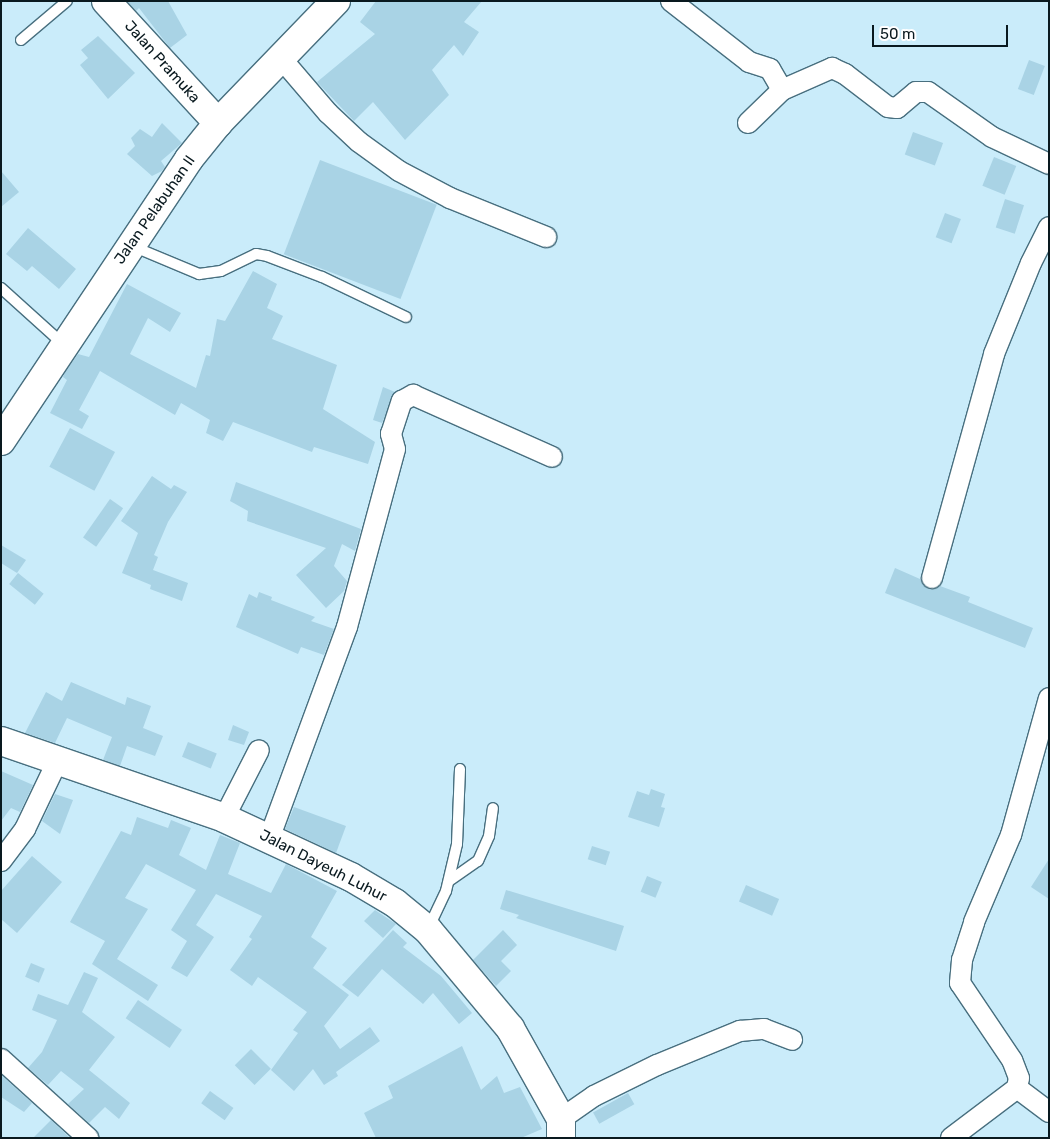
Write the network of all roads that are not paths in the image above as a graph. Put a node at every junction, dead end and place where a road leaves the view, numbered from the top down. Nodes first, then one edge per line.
1 (68, 1) edge
2 (106, 1) edge
3 (336, 1) edge
4 (671, 1) edge
5 (21, 40) dead end
6 (280, 57) junction
7 (782, 90) junction
8 (218, 123) junction
9 (748, 123) dead end
10 (1049, 164) edge
11 (1049, 227) edge
12 (546, 237) dead end
13 (130, 245) junction
14 (1, 288) edge
15 (406, 317) dead end
16 (64, 345) junction
17 (1, 442) edge
18 (552, 457) dead end
19 (932, 578) dead end
20 (1049, 698) edge
21 (1, 742) edge
22 (259, 750) dead end
23 (58, 762) junction
24 (460, 769) dead end
25 (494, 808) dead end
26 (224, 818) junction
27 (270, 839) junction
28 (1, 861) edge
29 (449, 881) junction
30 (428, 930) junction
31 (792, 1040) dead end
32 (1, 1059) edge
33 (1017, 1088) junction
34 (1049, 1112) edge
35 (561, 1128) edge
36 (88, 1138) edge
37 (951, 1138) edge

1 - 5 lane
2 - 8 street, Jalan Pramuka
3 - 6 street, Jalan Pelabuhan II
4 - 7 street
6 - 8 street, Jalan Pelabuhan II
6 - 12 street
7 - 9 street
7 - 10 street
8 - 13 street, Jalan Pelabuhan II
11 - 19 street
13 - 15 lane
13 - 16 street, Jalan Pelabuhan II
14 - 16 lane
16 - 17 street, Jalan Pelabuhan II
18 - 27 street
20 - 33 street
21 - 23 street, Jalan Dayeuh Luhur
22 - 26 street
23 - 26 street, Jalan Dayeuh Luhur
23 - 28 street
24 - 29 lane
25 - 29 lane
26 - 27 street, Jalan Dayeuh Luhur
27 - 30 street, Jalan Dayeuh Luhur
29 - 30 lane
30 - 35 street, Jalan Dayeuh Luhur
31 - 35 street
32 - 36 street
33 - 34 street
33 - 37 street

